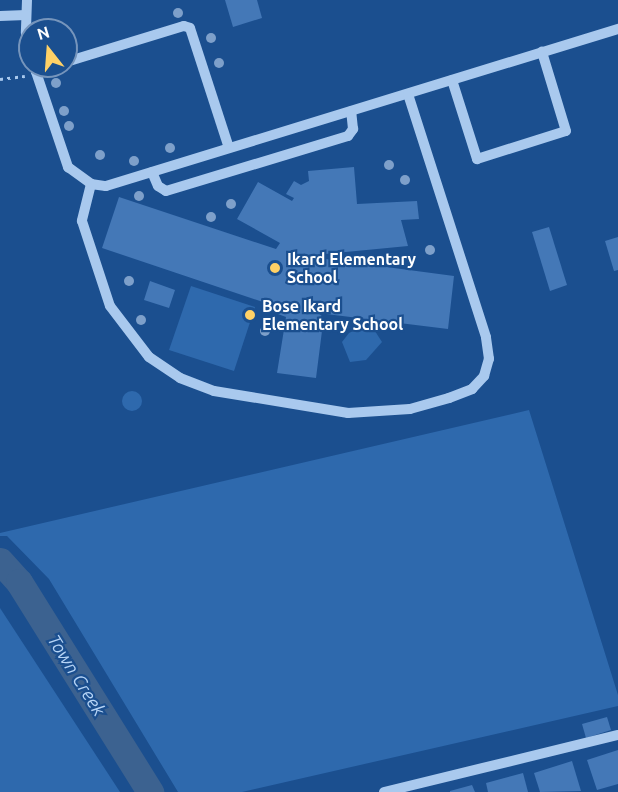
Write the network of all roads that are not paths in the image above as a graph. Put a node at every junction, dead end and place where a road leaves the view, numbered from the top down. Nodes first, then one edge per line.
1 (27, 0) edge
2 (26, 15) junction
3 (0, 16) edge
4 (26, 18) edge
5 (618, 29) edge
6 (542, 52) junction
7 (78, 58) edge
8 (38, 78) edge
9 (452, 80) junction
10 (408, 94) junction
11 (351, 111) junction
12 (229, 148) junction
13 (152, 172) junction
14 (91, 184) junction
15 (618, 735) edge
16 (384, 792) edge

1 - 2 street
2 - 3 street
2 - 4 street
5 - 6 street
6 - 9 street
6 - 9 street
7 - 12 street
8 - 14 street
9 - 10 street
10 - 11 street
10 - 14 street
11 - 12 street
11 - 13 street
12 - 13 street
13 - 14 street
15 - 16 street

